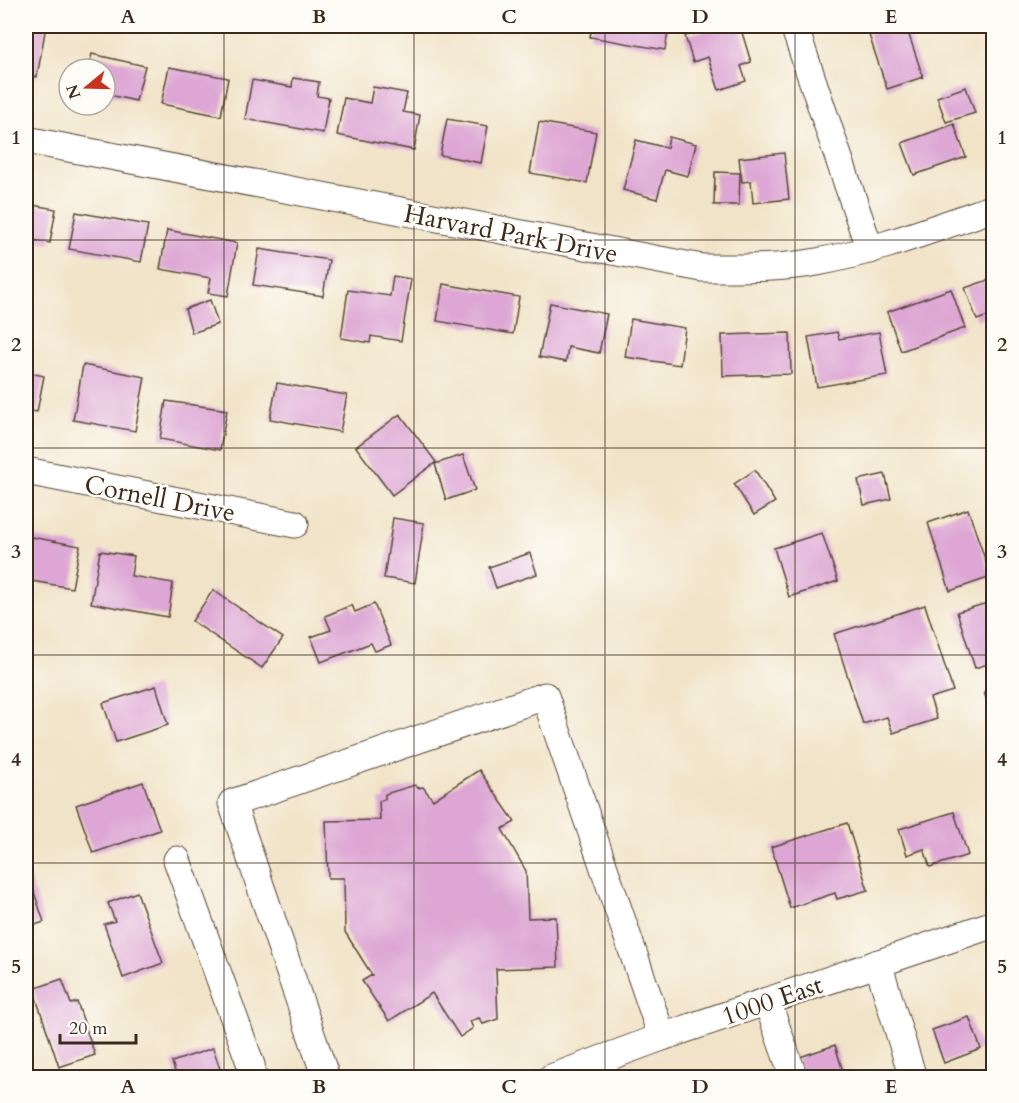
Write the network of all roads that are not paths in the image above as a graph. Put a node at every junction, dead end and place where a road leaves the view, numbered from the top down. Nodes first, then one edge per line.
1 (794, 26) edge
2 (26, 140) edge
3 (993, 208) edge
4 (870, 250) junction
5 (26, 471) edge
6 (295, 524) dead end
7 (177, 860) dead end
8 (993, 924) edge
9 (878, 963) junction
10 (767, 1001) junction
11 (662, 1037) junction
12 (253, 1077) edge
13 (326, 1077) edge
14 (551, 1077) edge
15 (794, 1077) edge
16 (913, 1077) edge

1 - 4 street
2 - 4 street, Harvard Park Drive
3 - 4 street, Harvard Park Drive
5 - 6 street, Cornell Drive
7 - 12 street
8 - 9 street, 1000 East
9 - 10 street, 1000 East
9 - 16 street
10 - 11 street, 1000 East
10 - 15 street
11 - 13 street
11 - 14 street, 1000 East

